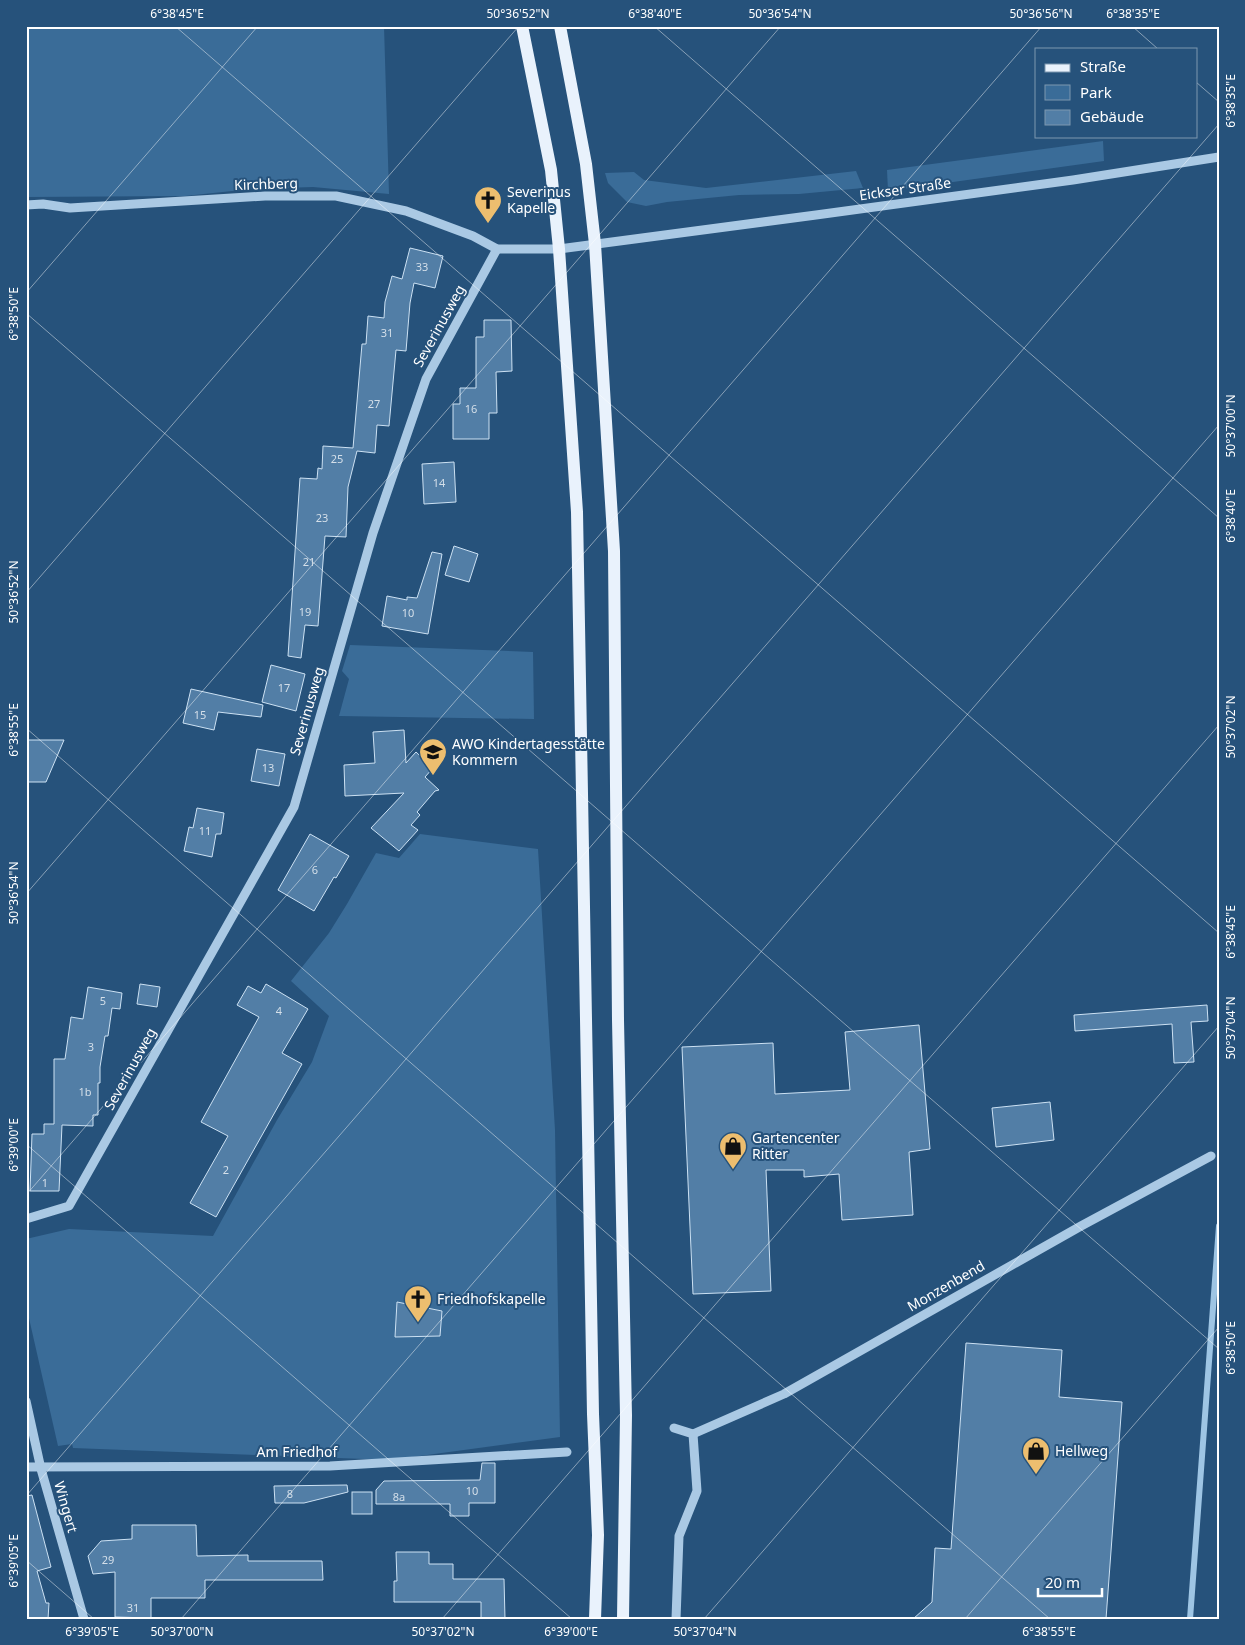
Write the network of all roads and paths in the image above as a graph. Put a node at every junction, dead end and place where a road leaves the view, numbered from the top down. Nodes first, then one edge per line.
1 (522, 26) edge
2 (560, 26) edge
3 (1219, 157) edge
4 (26, 205) edge
5 (595, 244) junction
6 (497, 249) junction
7 (559, 249) junction
8 (1211, 1156) dead end
9 (26, 1219) edge
10 (26, 1401) edge
11 (674, 1428) dead end
12 (693, 1434) junction
13 (566, 1452) dead end
14 (26, 1467) edge
15 (41, 1468) junction
16 (84, 1619) edge
17 (595, 1619) edge
18 (622, 1619) edge
19 (676, 1619) edge

1 - 7 main road
2 - 5 main road
3 - 5 street, Eickser Straße
4 - 6 street, Kirchberg
5 - 7 street
5 - 18 main road
6 - 7 street
6 - 9 street, Severinusweg
7 - 17 main road
8 - 12 street, Monzenbend
10 - 15 street, Wingert
11 - 12 street
12 - 19 street
13 - 15 street, Am Friedhof
14 - 15 street, Am Friedhof
15 - 16 street, Wingert

